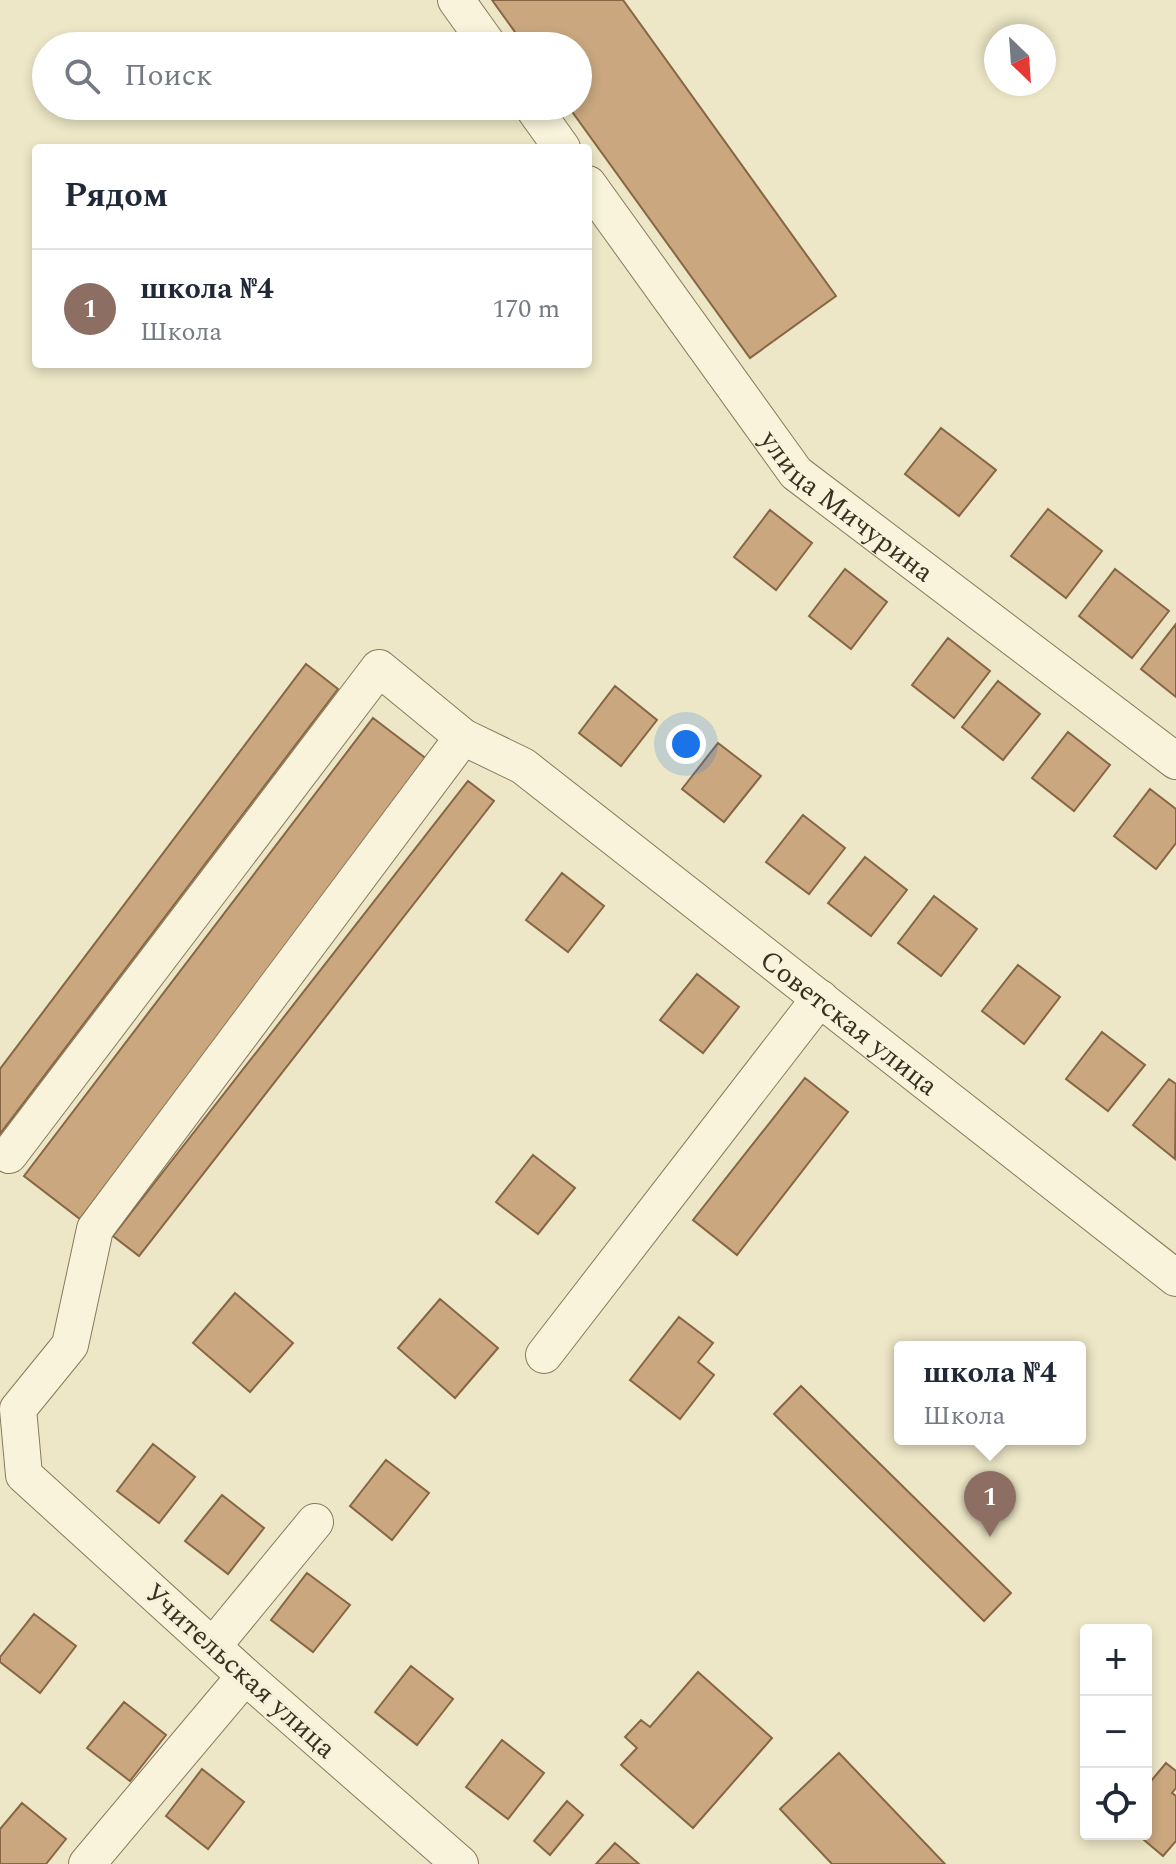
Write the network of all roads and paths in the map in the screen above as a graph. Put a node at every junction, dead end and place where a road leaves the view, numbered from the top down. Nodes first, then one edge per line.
1 (456, 0) edge
2 (479, 32) edge
3 (542, 120) edge
4 (559, 144) edge
5 (592, 190) edge
6 (463, 737) junction
7 (1176, 761) edge
8 (820, 998) junction
9 (9, 1155) dead end
10 (1176, 1278) edge
11 (544, 1355) dead end
12 (315, 1522) dead end
13 (213, 1646) junction
14 (245, 1676) junction
15 (87, 1864) edge
16 (460, 1864) edge

1 - 2 street
3 - 4 street
5 - 7 street, улица Мичурина
6 - 8 street, Советская улица
6 - 9 street, Советская улица
6 - 13 street, Учительская улица
8 - 10 street, Советская улица
8 - 11 street
12 - 13 street
13 - 14 street, Учительская улица
14 - 15 street
14 - 16 street, Учительская улица

